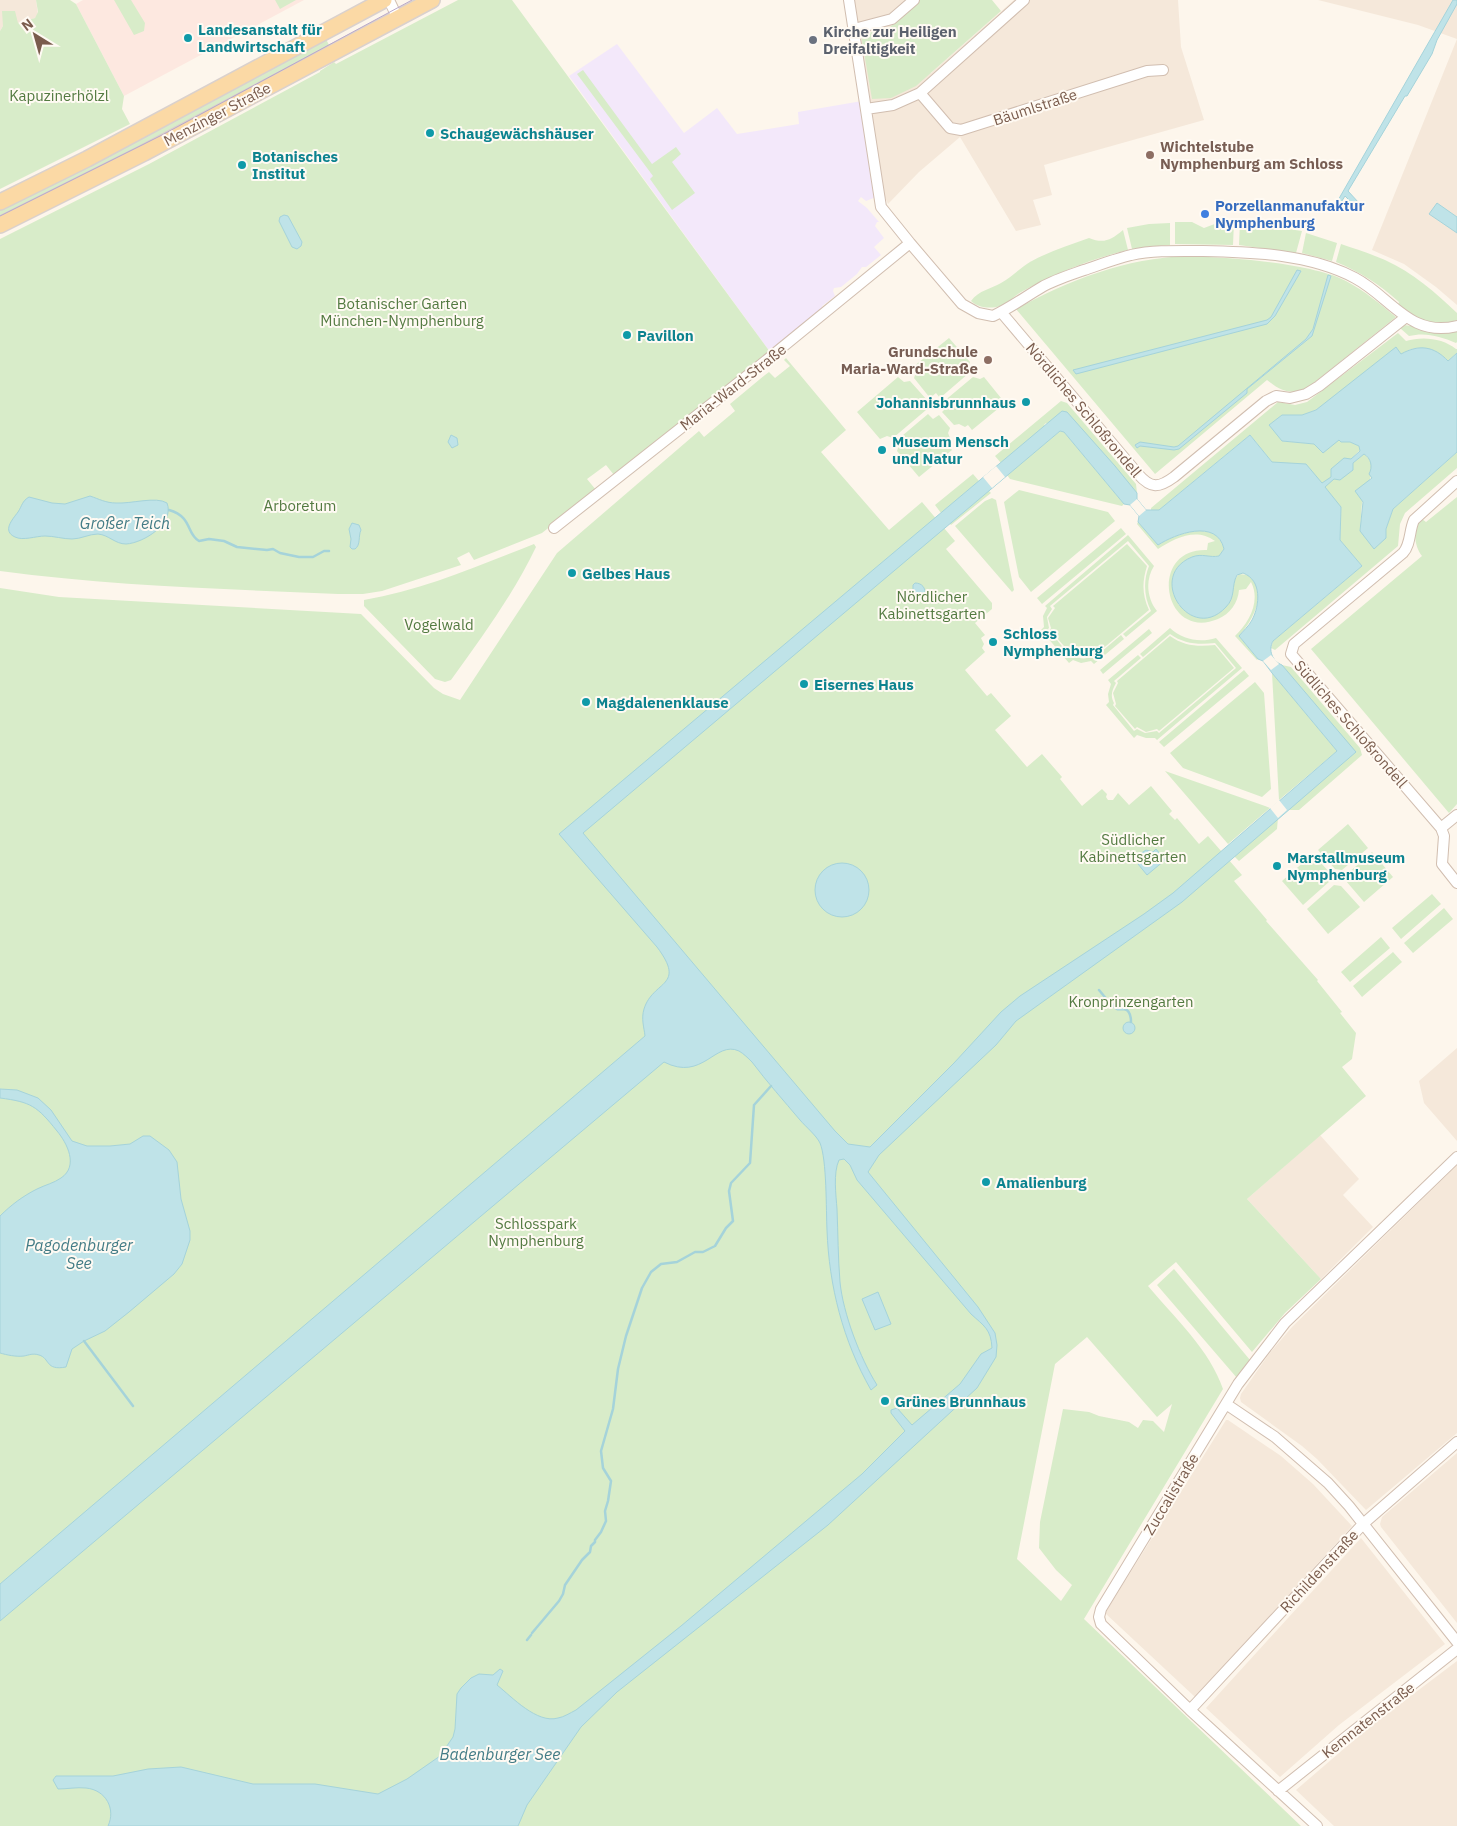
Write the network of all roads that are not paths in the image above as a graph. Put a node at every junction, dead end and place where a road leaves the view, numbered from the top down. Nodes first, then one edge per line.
1 (384, 0) edge
2 (389, 0) edge
3 (432, 0) edge
4 (848, 0) edge
5 (914, 0) edge
6 (1024, 0) edge
7 (398, 18) junction
8 (854, 28) junction
9 (1163, 70) dead end
10 (920, 93) junction
11 (866, 109) junction
12 (0, 202) edge
13 (0, 225) edge
14 (910, 243) junction
15 (1001, 312) junction
16 (1406, 317) junction
17 (1457, 326) edge
18 (1457, 481) edge
19 (554, 528) dead end
20 (1457, 815) edge
21 (1440, 828) junction
22 (1457, 882) edge
23 (1457, 1157) edge
24 (1226, 1404) junction
25 (1457, 1442) edge
26 (1363, 1524) junction
27 (1457, 1642) edge
28 (1457, 1649) edge
29 (1190, 1710) junction
30 (1278, 1791) junction
31 (1316, 1826) edge

1 - 12 main road, Menzinger Straße
2 - 7 street
3 - 7 main road, Menzinger Straße
4 - 8 street
5 - 8 street
6 - 10 street
7 - 13 main road, Menzinger Straße
8 - 11 street
9 - 10 street, Bäumlstraße
10 - 11 street
11 - 14 street
14 - 15 street
14 - 19 street, Maria-Ward-Straße
15 - 16 street
15 - 16 street, Nördliches Schloßrondell
16 - 17 street
18 - 21 street, Südliches Schloßrondell
20 - 21 street
21 - 22 street
23 - 24 street, Zuccalistraße
24 - 26 street
24 - 29 street, Zuccalistraße
25 - 26 street, Richildenstraße
26 - 27 street
26 - 29 street, Richildenstraße
28 - 30 street, Kemnatenstraße
29 - 30 street, Zuccalistraße
30 - 31 street, Zuccalistraße

